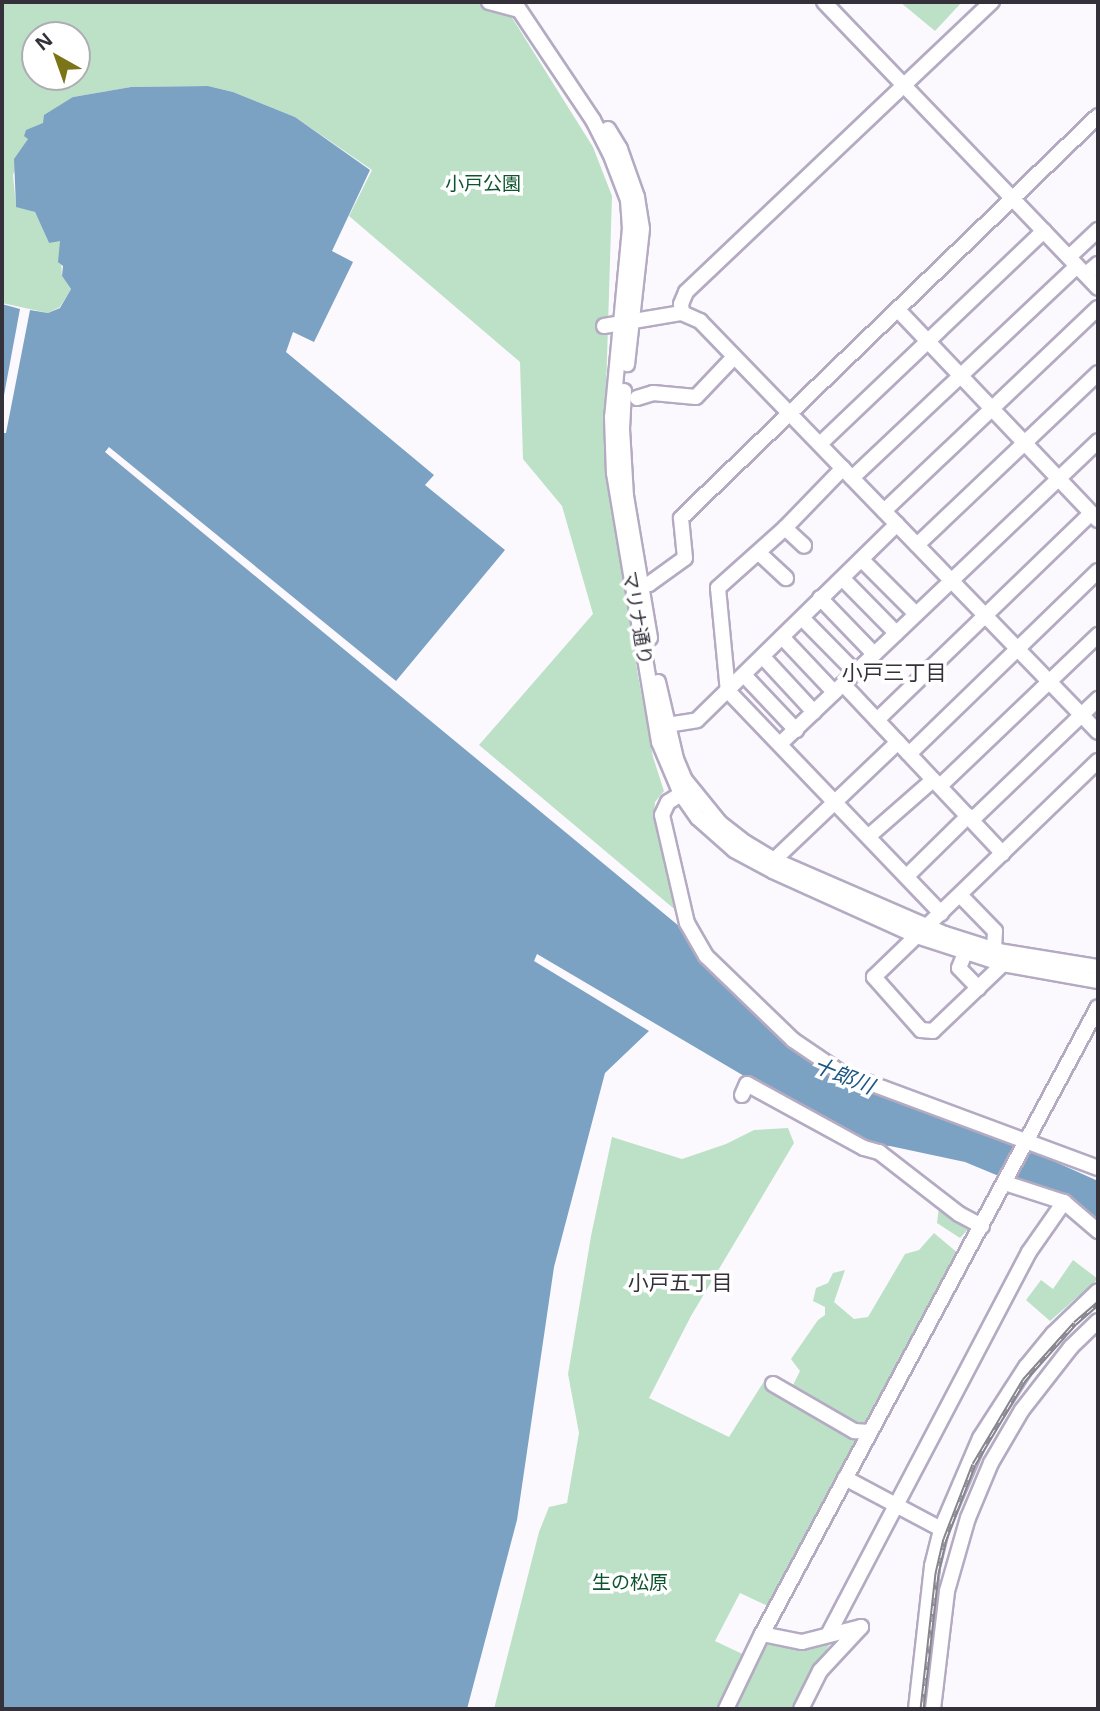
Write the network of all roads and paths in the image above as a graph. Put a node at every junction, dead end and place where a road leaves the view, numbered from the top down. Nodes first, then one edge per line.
1 (489, 2) edge
2 (824, 2) edge
3 (992, 2) edge
4 (520, 4) edge
5 (904, 86) junction
6 (1098, 116) edge
7 (1012, 197) junction
8 (1098, 230) edge
9 (1044, 231) junction
10 (1098, 264) edge
11 (1077, 266) junction
12 (1098, 288) edge
13 (1098, 308) edge
14 (898, 310) junction
15 (682, 313) junction
16 (627, 321) junction
17 (604, 326) dead end
18 (929, 343) junction
19 (734, 356) junction
20 (1098, 373) edge
21 (959, 375) junction
22 (637, 398) dead end
23 (992, 409) junction
24 (789, 413) junction
25 (1098, 441) edge
26 (820, 444) junction
27 (1025, 444) junction
28 (848, 473) junction
29 (1059, 479) junction
30 (884, 511) junction
31 (1095, 517) edge
32 (897, 524) junction
33 (785, 528) junction
34 (917, 545) junction
35 (804, 546) dead end
36 (759, 554) junction
37 (862, 560) junction
38 (1098, 571) edge
39 (786, 578) dead end
40 (843, 579) junction
41 (952, 581) junction
42 (643, 584) junction
43 (820, 598) junction
44 (916, 614) junction
45 (984, 614) junction
46 (802, 618) junction
47 (896, 633) junction
48 (1098, 635) edge
49 (782, 637) junction
50 (1017, 648) junction
51 (874, 654) junction
52 (763, 657) junction
53 (855, 672) junction
54 (744, 675) junction
55 (1049, 681) junction
56 (839, 688) junction
57 (728, 691) junction
58 (1098, 699) edge
59 (814, 712) junction
60 (1081, 714) junction
61 (877, 720) junction
62 (667, 724) junction
63 (796, 730) junction
64 (1098, 732) edge
65 (898, 742) junction
66 (780, 744) junction
67 (909, 754) junction
68 (1098, 761) edge
69 (937, 783) junction
70 (681, 794) junction
71 (836, 802) junction
72 (970, 818) junction
73 (869, 836) junction
74 (1003, 854) junction
75 (774, 860) junction
76 (907, 876) junction
77 (960, 895) junction
78 (942, 913) junction
79 (922, 931) junction
80 (994, 949) junction
81 (965, 953) junction
82 (1003, 964) junction
83 (1098, 967) edge
84 (1098, 981) edge
85 (978, 988) junction
86 (1098, 1007) edge
87 (742, 1095) dead end
88 (1027, 1140) junction
89 (1098, 1168) edge
90 (1006, 1183) junction
91 (1064, 1202) junction
92 (982, 1226) junction
93 (1098, 1231) edge
94 (1098, 1291) edge
95 (1098, 1321) edge
96 (774, 1384) dead end
97 (869, 1432) junction
98 (845, 1478) junction
99 (895, 1504) junction
100 (941, 1529) junction
101 (829, 1633) junction
102 (762, 1634) junction
103 (726, 1709) edge
104 (801, 1709) edge
105 (916, 1709) edge
106 (933, 1709) edge

1 - 4 street
2 - 5 street
3 - 5 street
4 - 16 street, マリナ通り
5 - 7 street
5 - 15 street
6 - 7 street
7 - 9 street
7 - 14 street
8 - 11 street
9 - 11 street
9 - 18 street
10 - 11 street
11 - 12 street
11 - 21 street
13 - 23 street
14 - 18 street
14 - 24 street
15 - 16 street
15 - 19 street
16 - 17 street
16 - 42 street, マリナ通り
16 - 70 street, マリナ通り
18 - 21 street
18 - 26 street
19 - 22 street
19 - 24 street
20 - 27 street
21 - 23 street
21 - 28 street
23 - 27 street
23 - 30 street
24 - 26 street
24 - 42 street
25 - 29 street
26 - 28 street
27 - 29 street
27 - 34 street
28 - 30 street
28 - 33 street
29 - 31 street
29 - 41 street
30 - 32 street
31 - 45 street
32 - 34 street
32 - 37 street
33 - 35 street
33 - 36 street
34 - 41 street
36 - 39 street
36 - 57 street
37 - 40 street
37 - 44 street
38 - 50 street
40 - 43 street
40 - 47 street
41 - 44 street
41 - 45 street
42 - 62 street, マリナ通り
43 - 46 street
43 - 51 street
44 - 47 street
45 - 50 street
45 - 61 street
46 - 49 street
46 - 53 street
47 - 51 street
48 - 55 street
49 - 52 street
49 - 56 street
50 - 55 street
50 - 67 street
51 - 53 street
52 - 54 street
52 - 59 street
53 - 56 street
54 - 57 street
54 - 63 street
55 - 60 street
55 - 69 street
56 - 59 street
56 - 61 street
57 - 62 street
57 - 66 street
58 - 60 street
59 - 63 street
60 - 64 street
60 - 72 street
61 - 65 street
62 - 75 street, マリナ通り
63 - 66 street
65 - 67 street
65 - 71 street
66 - 71 street
67 - 69 street
68 - 74 street
69 - 72 street
69 - 73 street
70 - 79 street, マリナ通り
70 - 88 street
71 - 73 street
71 - 75 street
72 - 74 street
72 - 76 street
73 - 76 street
74 - 77 street
75 - 79 street, マリナ通り
76 - 78 street
77 - 78 street
77 - 80 street
78 - 79 street
79 - 80 street, マリナ通り
79 - 81 street, マリナ通り
79 - 85 street
80 - 83 street, マリナ通り
81 - 82 street, マリナ通り
81 - 85 street
82 - 84 street, マリナ通り
82 - 85 street
86 - 88 street
87 - 92 street
88 - 89 street
88 - 90 street
90 - 91 street
90 - 92 street
91 - 93 street
91 - 99 street
92 - 97 street
94 - 100 street
95 - 106 street
96 - 97 street
97 - 98 street
98 - 99 street
98 - 102 street
99 - 100 street
99 - 101 street
100 - 105 street
101 - 102 street
101 - 104 street
102 - 103 street

